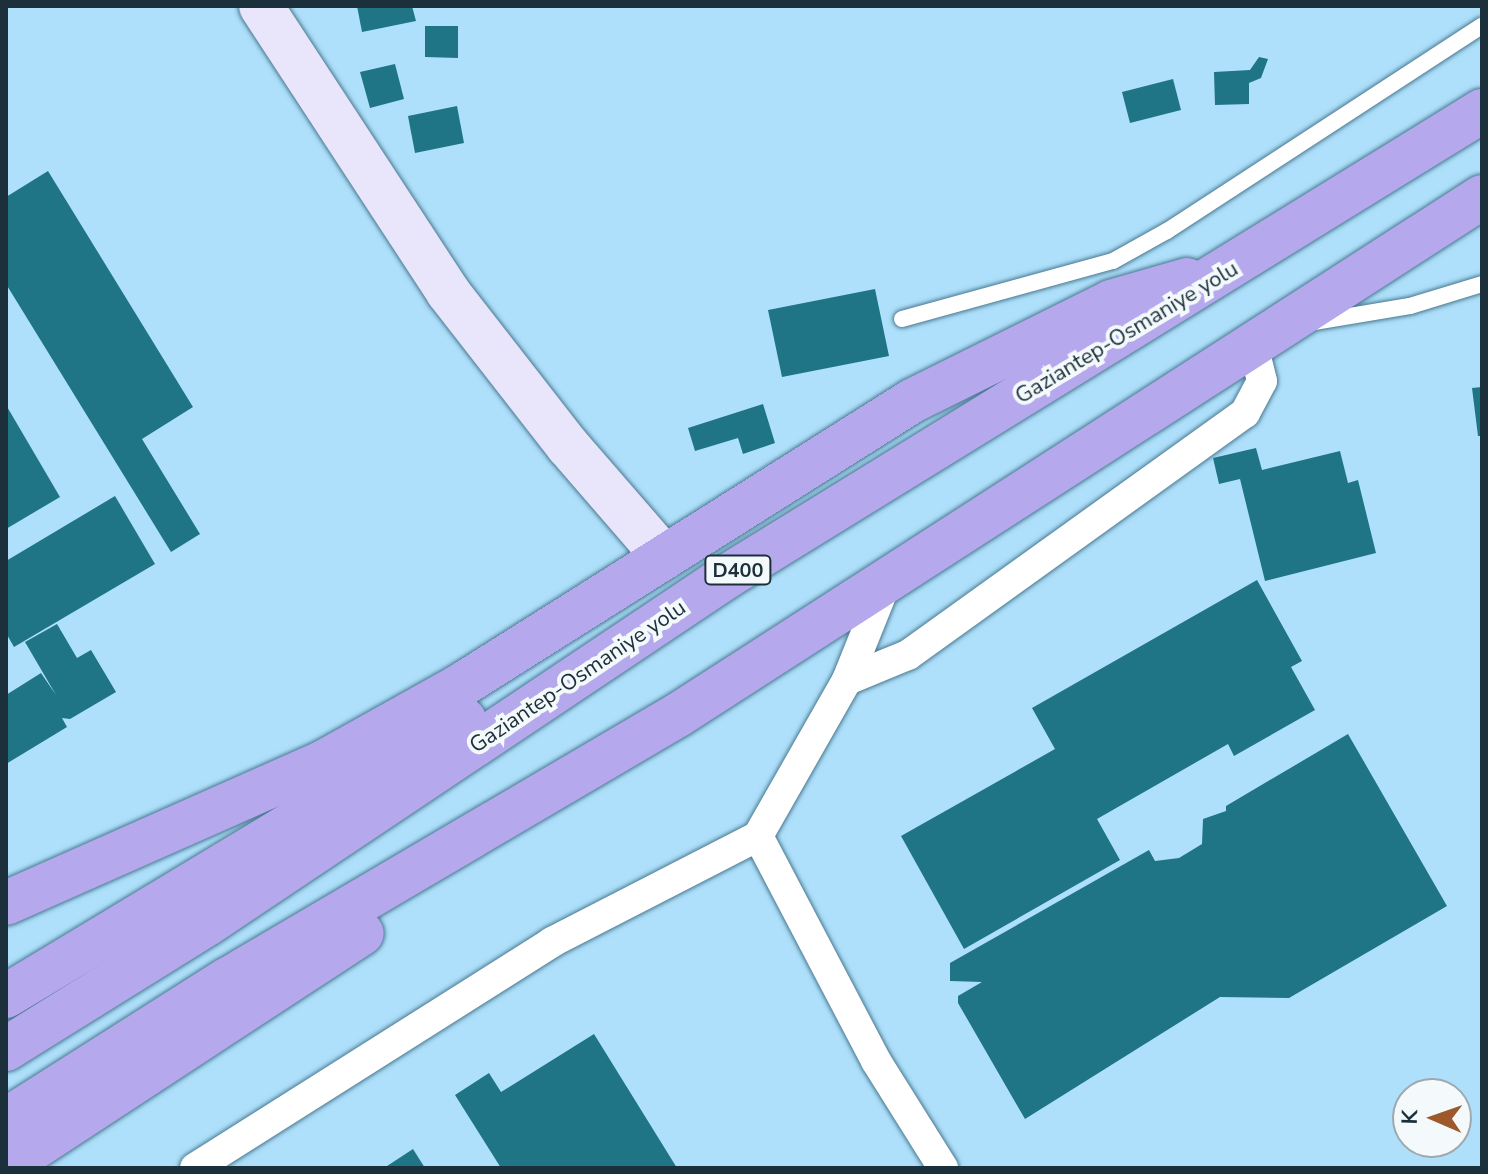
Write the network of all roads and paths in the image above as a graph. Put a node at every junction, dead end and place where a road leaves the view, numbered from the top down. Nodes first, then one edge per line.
1 (261, 6) edge
2 (1482, 26) edge
3 (1482, 111) edge
4 (1482, 197) edge
5 (1218, 278) junction
6 (1482, 284) edge
7 (902, 319) dead end
8 (1267, 336) junction
9 (664, 557) junction
10 (886, 583) junction
11 (612, 654) junction
12 (847, 680) junction
13 (678, 715) junction
14 (758, 836) junction
15 (6, 903) edge
16 (6, 996) edge
17 (6, 1049) edge
18 (6, 1120) edge
19 (6, 1166) edge
20 (195, 1168) edge
21 (943, 1168) edge

1 - 9 street
2 - 7 lane
3 - 5 highway, Gaziantep-Osmaniye yolu / D400
4 - 8 highway
5 - 9 highway
5 - 11 highway, Gaziantep-Osmaniye yolu / D400
6 - 8 lane
8 - 10 highway
8 - 12 street
9 - 15 highway
10 - 12 street
10 - 13 highway
11 - 16 highway, D400
11 - 17 highway, Gaziantep-Osmaniye yolu / D400
12 - 14 street
13 - 18 highway
13 - 19 highway
14 - 20 street
14 - 21 street

